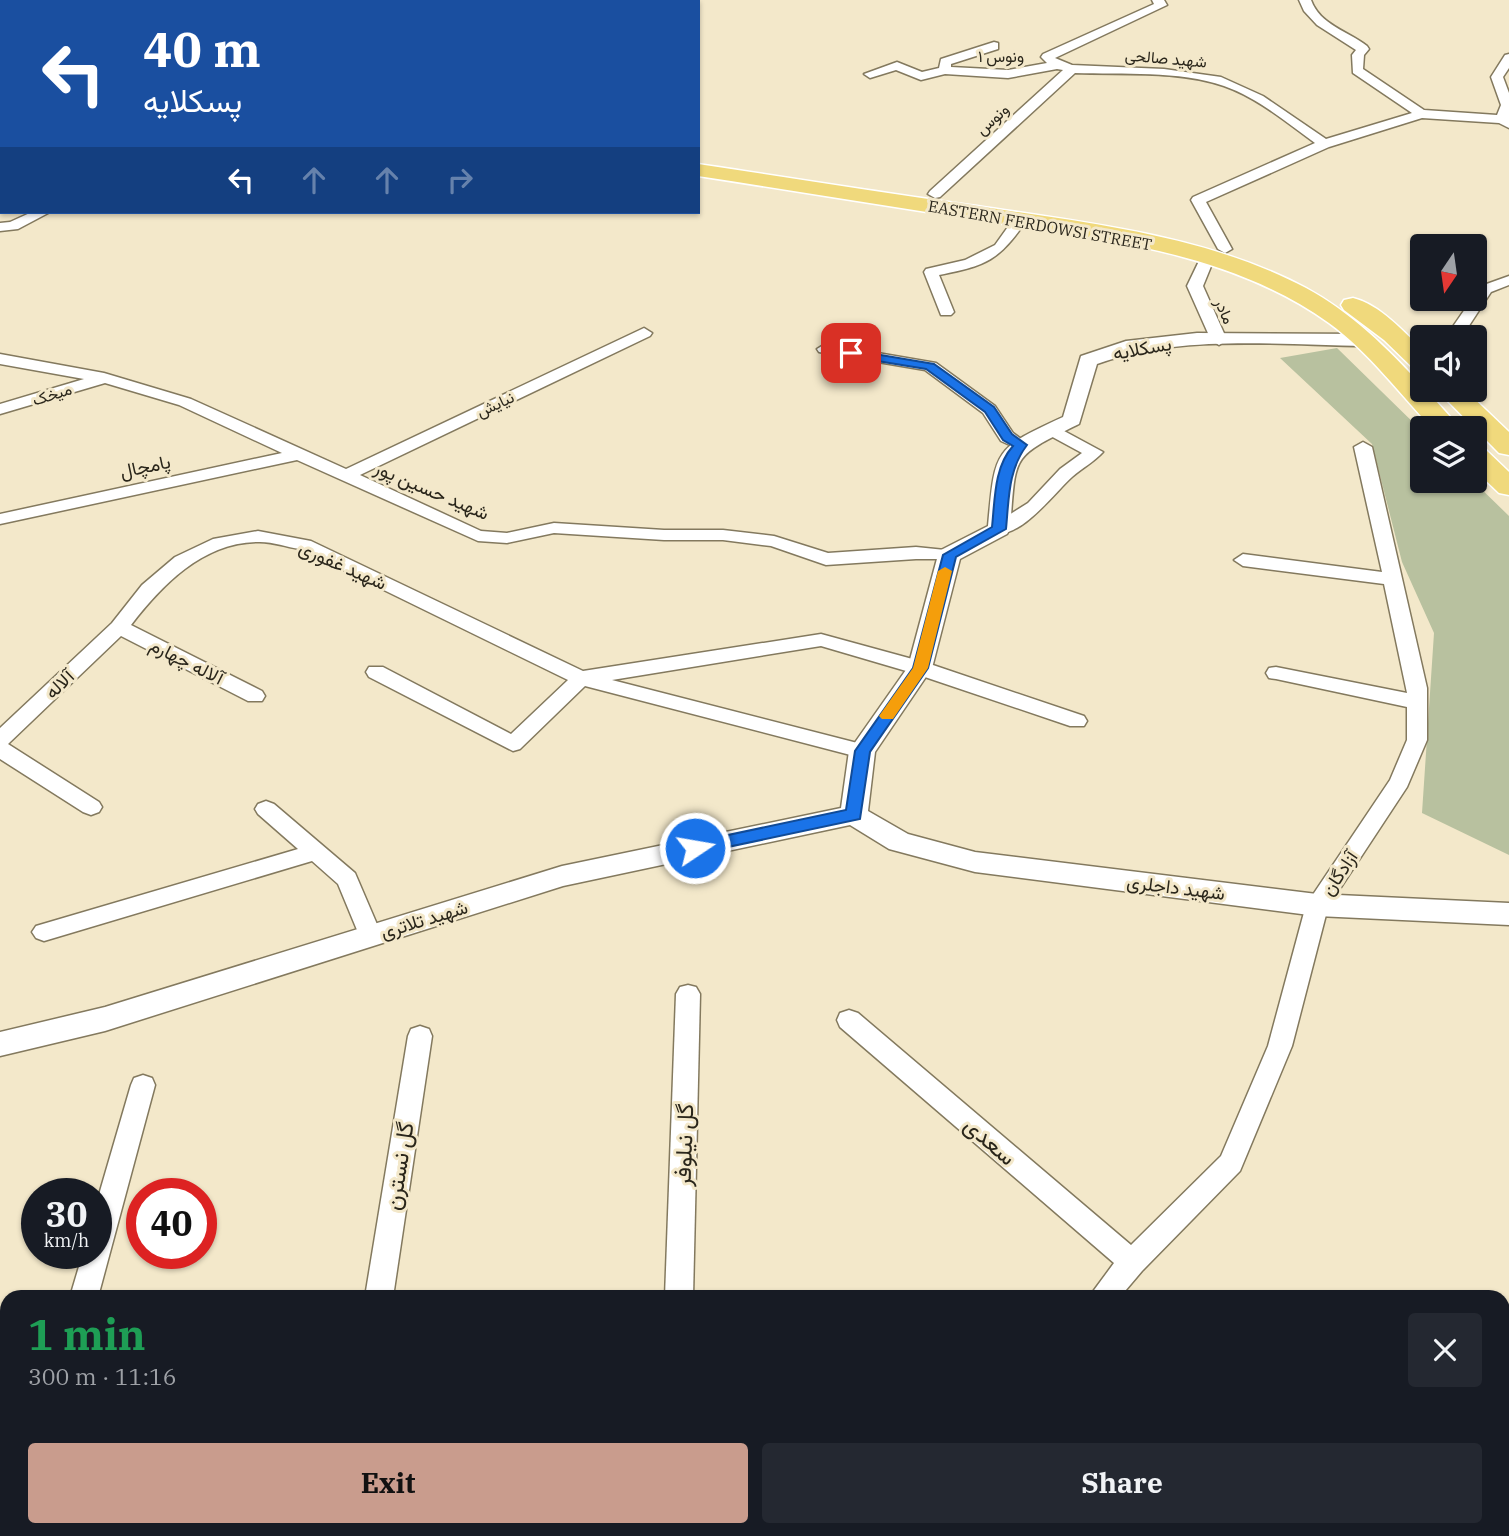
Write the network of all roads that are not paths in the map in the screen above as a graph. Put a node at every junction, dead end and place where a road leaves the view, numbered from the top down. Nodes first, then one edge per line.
1 (1158, 0) edge
2 (1305, 0) edge
3 (994, 46) dead end
4 (1509, 58) edge
5 (1052, 61) junction
6 (1072, 69) junction
7 (945, 70) junction
8 (870, 74) dead end
9 (1508, 105) edge
10 (1421, 114) junction
11 (1505, 122) edge
12 (1324, 144) junction
13 (700, 157) edge
14 (700, 170) edge
15 (935, 194) junction
16 (39, 214) edge
17 (1020, 220) junction
18 (0, 227) edge
19 (1216, 254) junction
20 (1509, 281) edge
21 (946, 312) dead end
22 (1462, 325) edge
23 (644, 333) dead end
24 (1219, 340) junction
25 (1365, 340) junction
26 (825, 349) dead end
27 (1410, 352) edge
28 (0, 359) edge
29 (104, 378) junction
30 (1462, 402) edge
31 (0, 410) edge
32 (1436, 416) edge
33 (1053, 430) junction
34 (1021, 445) junction
35 (1363, 447) dead end
36 (1509, 447) edge
37 (299, 454) junction
38 (1487, 466) edge
39 (346, 475) junction
40 (1509, 487) edge
41 (0, 519) edge
42 (999, 529) junction
43 (950, 555) junction
44 (1243, 559) dead end
45 (1393, 579) junction
46 (119, 627) junction
47 (920, 668) junction
48 (376, 672) dead end
49 (1276, 673) dead end
50 (581, 678) junction
51 (255, 696) dead end
52 (1417, 702) junction
53 (1077, 721) dead end
54 (0, 740) edge
55 (0, 750) edge
56 (862, 751) junction
57 (91, 807) dead end
58 (266, 809) dead end
59 (854, 815) junction
60 (316, 852) junction
61 (1317, 905) junction
62 (1509, 914) edge
63 (44, 932) dead end
64 (370, 936) junction
65 (688, 994) dead end
66 (849, 1020) dead end
67 (420, 1036) dead end
68 (0, 1044) edge
69 (144, 1085) dead end
70 (1132, 1262) junction
71 (86, 1290) edge
72 (380, 1290) edge
73 (679, 1290) edge
74 (1109, 1290) edge

1 - 5 street
2 - 10 street
3 - 7 street, ونوس ۱
4 - 9 street
5 - 6 street, شهید صالحی
5 - 7 street, ونوس ۱
6 - 12 street, شهید صالحی
6 - 15 street, ونوس
7 - 8 street, ونوس ۱
9 - 11 street
10 - 11 street
10 - 12 street
12 - 19 street
13 - 15 main road, EASTERN FERDOWSI STREET
14 - 17 main road, EASTERN FERDOWSI STREET
15 - 19 main road, EASTERN FERDOWSI STREET
16 - 18 street
17 - 19 main road, EASTERN FERDOWSI STREET
17 - 21 street
19 - 24 street, مادر
19 - 25 main road, EASTERN FERDOWSI STREET
19 - 27 main road, EASTERN FERDOWSI STREET
20 - 22 street
23 - 39 street, نیایش
24 - 25 street, پسکلایه
24 - 33 street, پسکلایه
25 - 32 main road, EASTERN FERDOWSI STREET
26 - 34 street
28 - 29 street, شهید حسین پور
29 - 31 street, میخک
29 - 37 street, شهید حسین پور
30 - 36 main road
33 - 34 street, پسکلایه
33 - 42 street
34 - 42 street
35 - 45 street, آزادگان
37 - 39 street, شهید حسین پور
37 - 41 street, پامچال
38 - 40 main road
39 - 43 street, شهید حسین پور
42 - 43 street
43 - 47 street
44 - 45 street
45 - 52 street, آزادگان
46 - 50 street, شهید غفوری
46 - 51 street, آلاله چهارم
46 - 54 street, آلاله
47 - 50 street
47 - 53 street
47 - 56 street
48 - 50 street
49 - 52 street
50 - 56 street, شهید غفوری
52 - 61 street, آزادگان
55 - 57 street
56 - 59 street
58 - 60 street
59 - 61 street, شهید داجلری
59 - 64 street, شهید تلاتری
60 - 63 street
60 - 64 street
61 - 62 street, شهید داجلری
61 - 70 street, آزادگان
64 - 68 street, شهید تلاتری
65 - 73 street, گل نیلوفر
66 - 70 street, سعدی
67 - 72 street, گل نسترن
69 - 71 street
70 - 74 street, آزادگان

